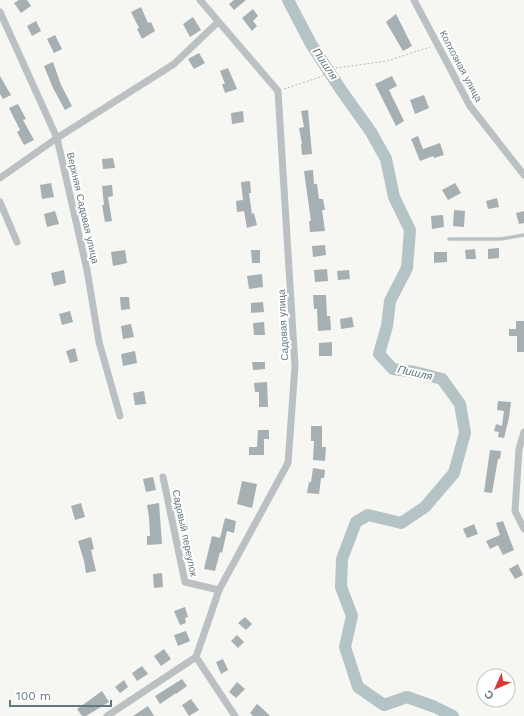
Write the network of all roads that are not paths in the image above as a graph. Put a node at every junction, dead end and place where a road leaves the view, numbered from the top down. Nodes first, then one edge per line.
1 (200, 0) edge
2 (414, 0) edge
3 (0, 12) edge
4 (218, 22) junction
5 (57, 138) junction
6 (524, 175) edge
7 (0, 178) edge
8 (0, 202) edge
9 (524, 235) edge
10 (450, 239) dead end
11 (17, 242) dead end
12 (120, 416) dead end
13 (524, 432) edge
14 (163, 477) dead end
15 (524, 529) edge
16 (219, 590) junction
17 (196, 657) junction
18 (107, 716) edge
19 (235, 716) edge

1 - 4 street
2 - 6 street, Колхозная улица
3 - 5 street, Верхняя Садовая улица
4 - 5 street
4 - 16 street, Садовая улица
5 - 7 street
5 - 12 street, Верхняя Садовая улица
8 - 11 street
9 - 10 lane
13 - 15 street
14 - 16 street, Садовый переулок
16 - 17 street, Садовая улица
17 - 18 street
17 - 19 street

